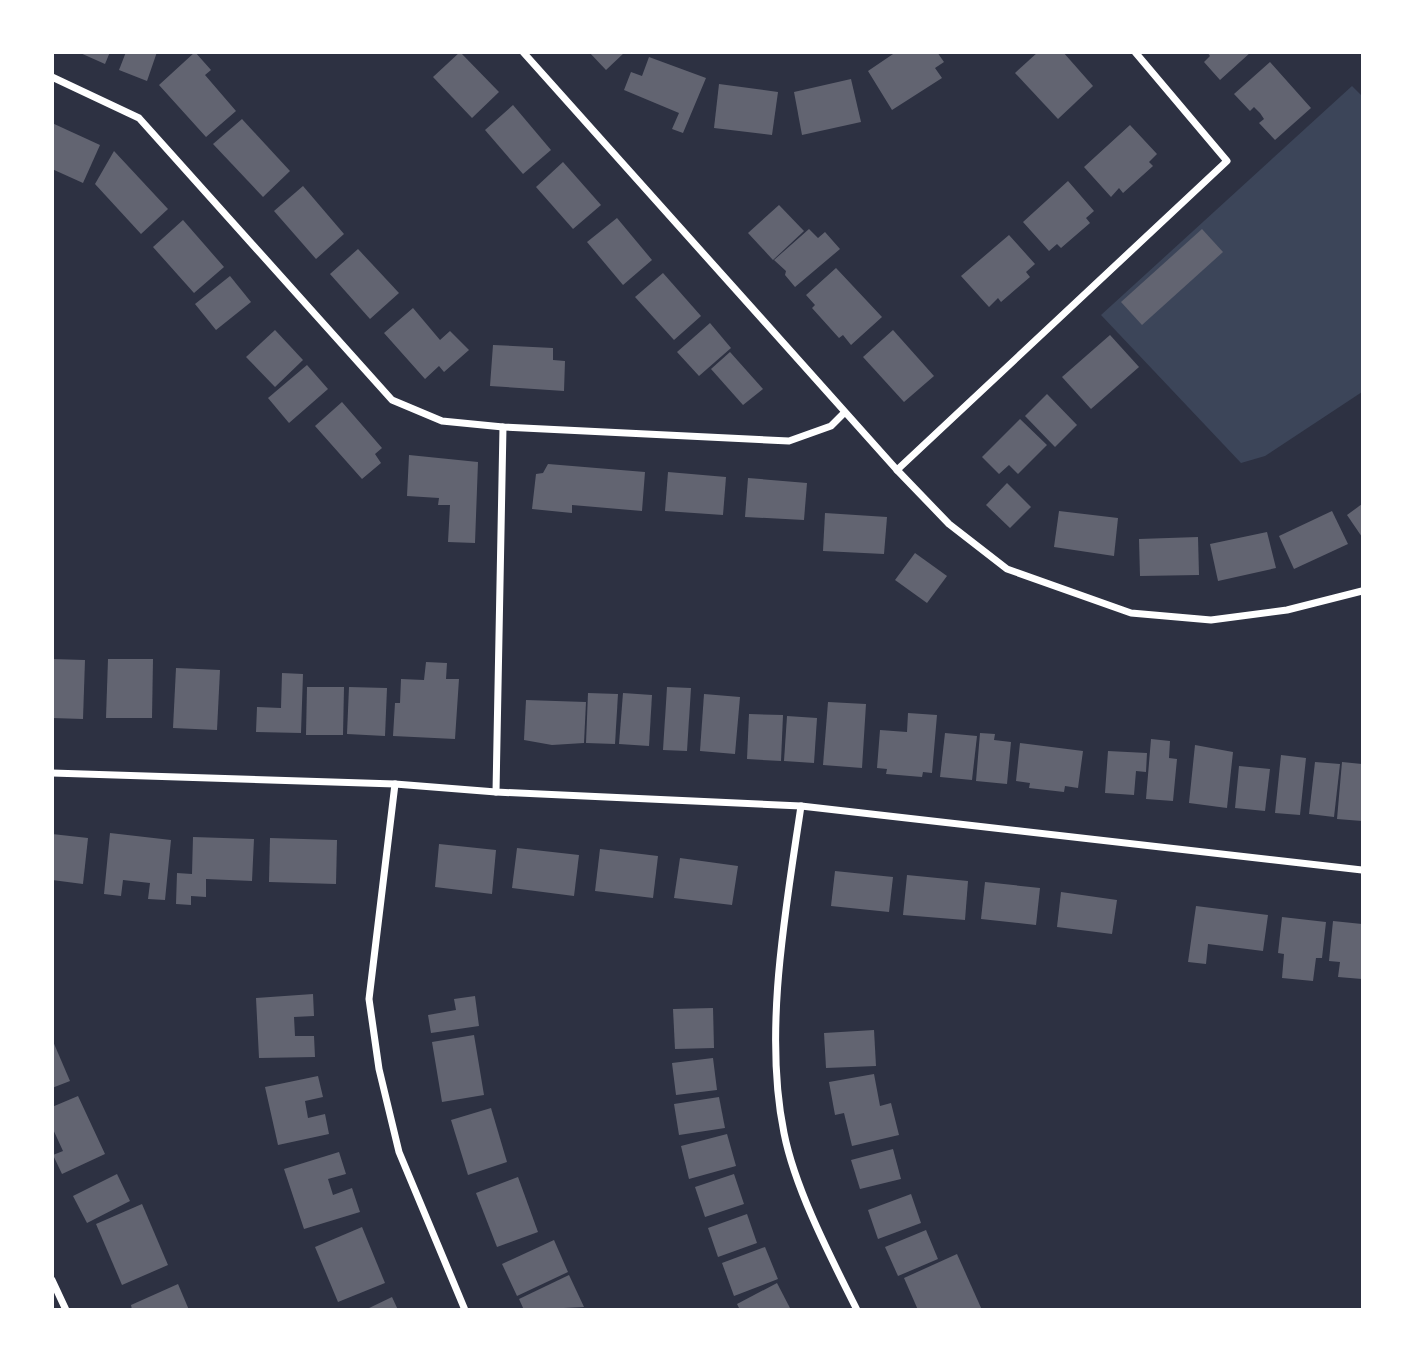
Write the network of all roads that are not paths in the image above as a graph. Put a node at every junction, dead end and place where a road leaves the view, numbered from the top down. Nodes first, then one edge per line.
1 (523, 52) edge
2 (1135, 52) edge
3 (52, 77) edge
4 (844, 413) junction
5 (503, 427) junction
6 (897, 470) junction
7 (1363, 591) edge
8 (52, 773) edge
9 (395, 784) junction
10 (496, 792) junction
11 (801, 806) junction
12 (1363, 870) edge
13 (52, 1280) edge
14 (66, 1310) edge
15 (465, 1310) edge
16 (857, 1310) edge

1 - 4 street
2 - 6 street
3 - 5 street
4 - 5 street
4 - 6 street
5 - 10 street
6 - 7 street
8 - 9 street
9 - 10 street
9 - 15 street
10 - 11 street
11 - 12 street
11 - 16 street
13 - 14 street

